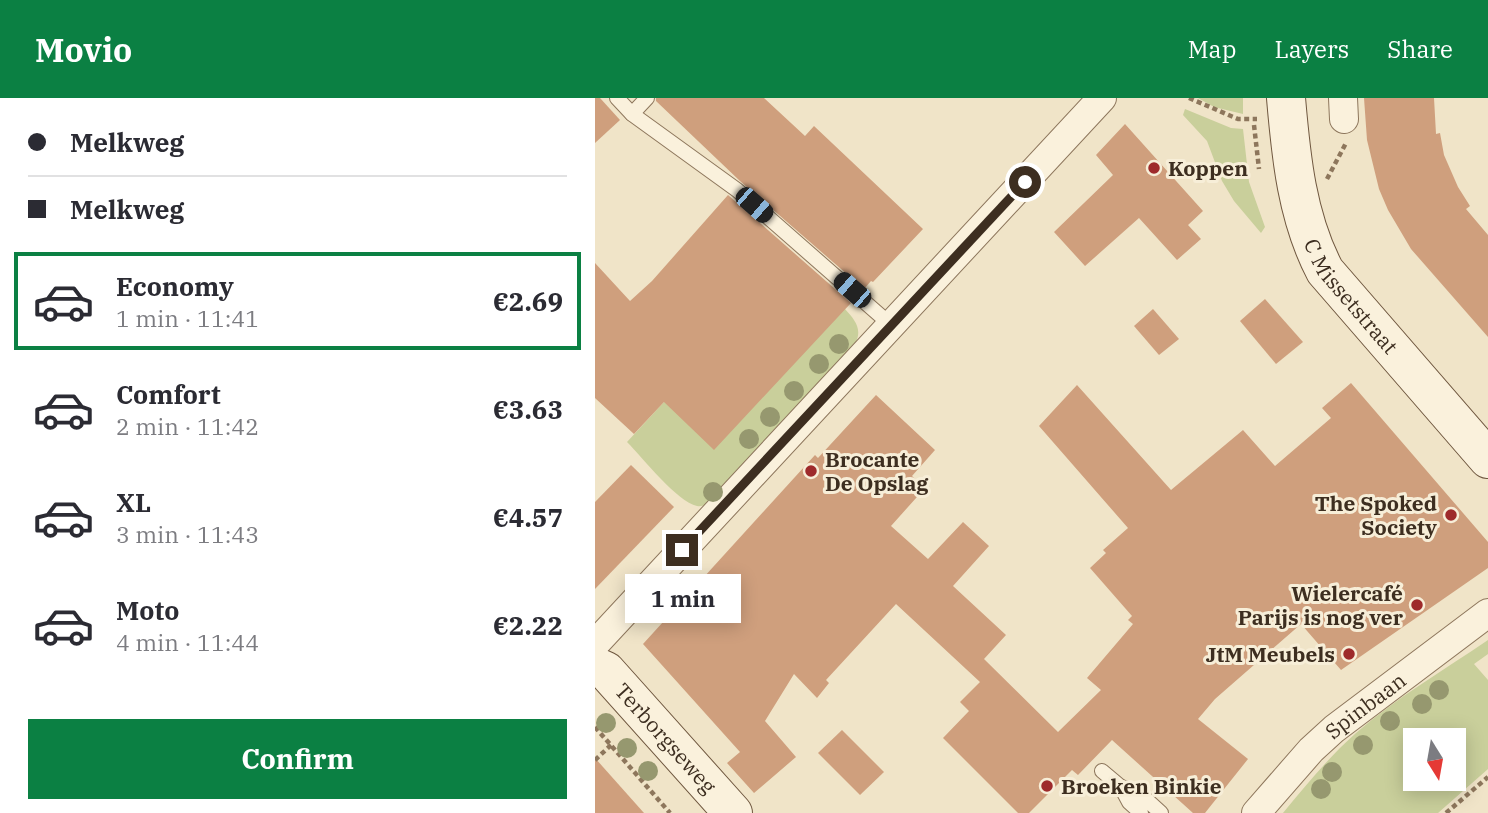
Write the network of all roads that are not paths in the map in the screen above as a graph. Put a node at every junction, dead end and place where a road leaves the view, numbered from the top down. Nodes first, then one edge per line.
1 (617, 98) edge
2 (647, 98) edge
3 (1102, 98) edge
4 (1286, 98) edge
5 (632, 114) junction
6 (891, 325) junction
7 (1488, 459) edge
8 (1488, 613) edge
9 (595, 644) edge
10 (595, 666) edge
11 (595, 693) edge
12 (1102, 771) dead end
13 (1121, 787) junction
14 (700, 813) edge
15 (733, 813) edge
16 (1141, 813) edge
17 (1161, 813) edge
18 (1256, 813) edge

1 - 5 lane
2 - 5 lane
3 - 6 street
4 - 7 street, C Missetstraat
5 - 6 lane
6 - 9 street
8 - 18 street, Spinbaan
10 - 15 street, Terborgseweg
11 - 14 street, Terborgseweg
12 - 13 lane
13 - 16 lane
13 - 17 lane

